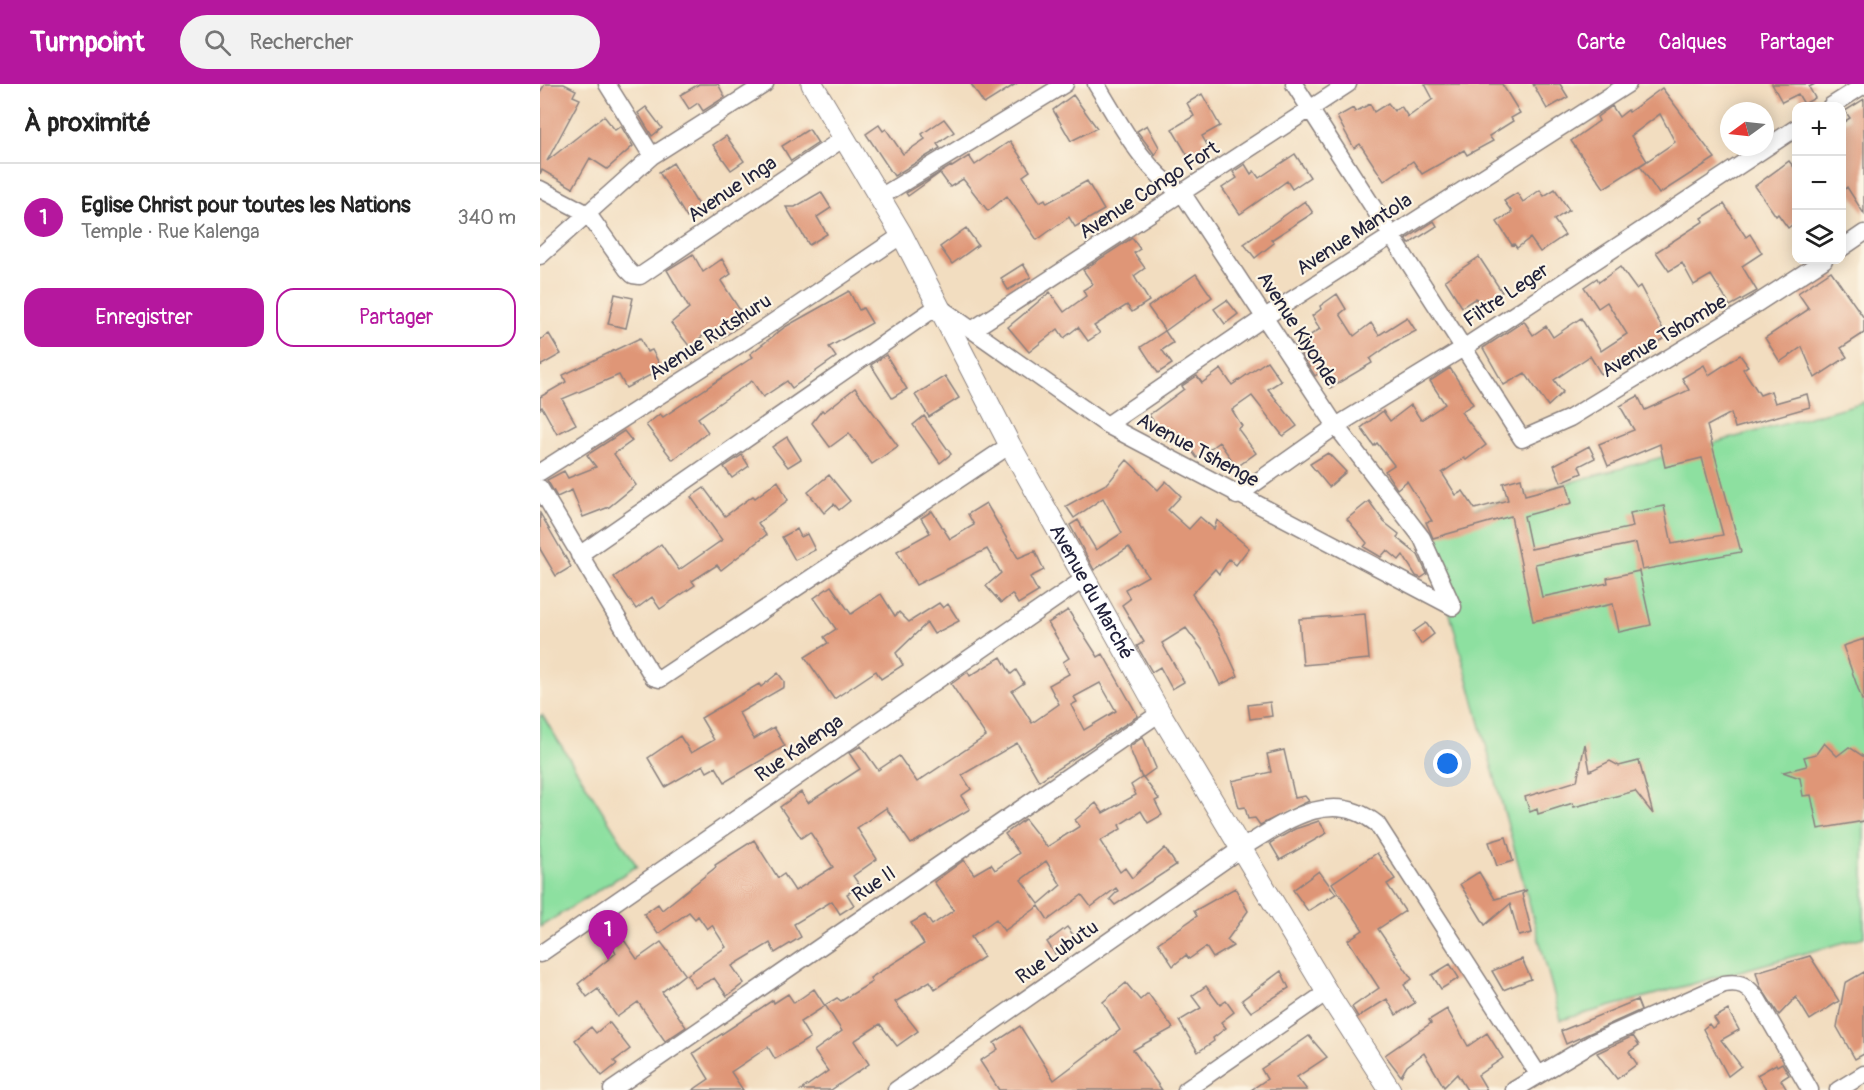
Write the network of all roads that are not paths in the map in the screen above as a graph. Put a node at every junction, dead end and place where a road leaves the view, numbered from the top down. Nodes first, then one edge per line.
1 (607, 84) edge
2 (765, 84) edge
3 (812, 84) edge
4 (1065, 84) edge
5 (1096, 84) edge
6 (1294, 84) edge
7 (1348, 84) edge
8 (1628, 84) edge
9 (1864, 86) edge
10 (1838, 102) edge
11 (1310, 109) junction
12 (1792, 132) edge
13 (844, 138) junction
14 (652, 156) junction
15 (540, 189) edge
16 (1183, 194) junction
17 (880, 197) junction
18 (588, 214) junction
19 (1864, 233) edge
20 (902, 235) junction
21 (1392, 235) junction
22 (1846, 245) edge
23 (540, 256) edge
24 (1818, 264) edge
25 (938, 306) junction
26 (1265, 317) junction
27 (972, 330) junction
28 (1465, 347) junction
29 (1107, 424) junction
30 (1336, 426) junction
31 (1010, 446) junction
32 (540, 472) edge
33 (540, 488) edge
34 (1237, 496) junction
35 (579, 555) junction
36 (1084, 579) junction
37 (1453, 607) joint
38 (1161, 713) junction
39 (1242, 848) junction
40 (540, 954) edge
41 (1327, 992) junction
42 (1538, 1074) junction
43 (1864, 1074) edge
44 (612, 1090) edge
45 (896, 1090) edge
46 (1185, 1090) edge
47 (1390, 1090) edge
48 (1514, 1090) edge
49 (1810, 1090) edge
50 (1838, 1090) edge

1 - 14 street
2 - 14 street
3 - 13 street, Avenue du Marché
4 - 17 street
5 - 16 street, Avenue Kiyonde
6 - 11 street
7 - 11 street, Avenue Congo Fort
8 - 21 street, Avenue Mantola
9 - 10 street
11 - 16 street, Avenue Congo Fort
11 - 21 street
12 - 28 street, Filtre Leger
13 - 17 street, Avenue du Marché
13 - 18 street, Avenue Inga
14 - 18 street
15 - 18 street
16 - 26 street, Avenue Kiyonde
16 - 27 street, Avenue Congo Fort
17 - 20 street, Avenue du Marché
18 - 23 street
19 - 22 street
20 - 25 street, Avenue du Marché
20 - 32 street, Avenue Rutshuru
21 - 26 street, Avenue Mantola
21 - 28 street
24 - 28 street, Avenue Tshombe
25 - 27 street, Avenue Tshenge
25 - 31 street, Avenue du Marché
25 - 35 street
26 - 29 street, Avenue Mantola
26 - 30 street, Avenue Kiyonde
27 - 29 street, Avenue Tshenge
28 - 30 street, Filtre Leger
29 - 34 street, Avenue Tshenge
30 - 34 street, Filtre Leger
30 - 37 street, Avenue Kiyonde
31 - 35 street
31 - 36 street, Avenue du Marché
33 - 35 street
34 - 37 street, Avenue Tshenge
36 - 38 street, Avenue du Marché
36 - 40 street, Rue Kalenga
38 - 39 street, Avenue du Marché
38 - 44 street, Rue II
39 - 41 street, Avenue du Marché
39 - 42 street, Rue Lubutu
39 - 45 street, Rue Lubutu
41 - 46 street
41 - 47 street, Avenue du Marché
42 - 48 street
42 - 49 street
43 - 50 street

